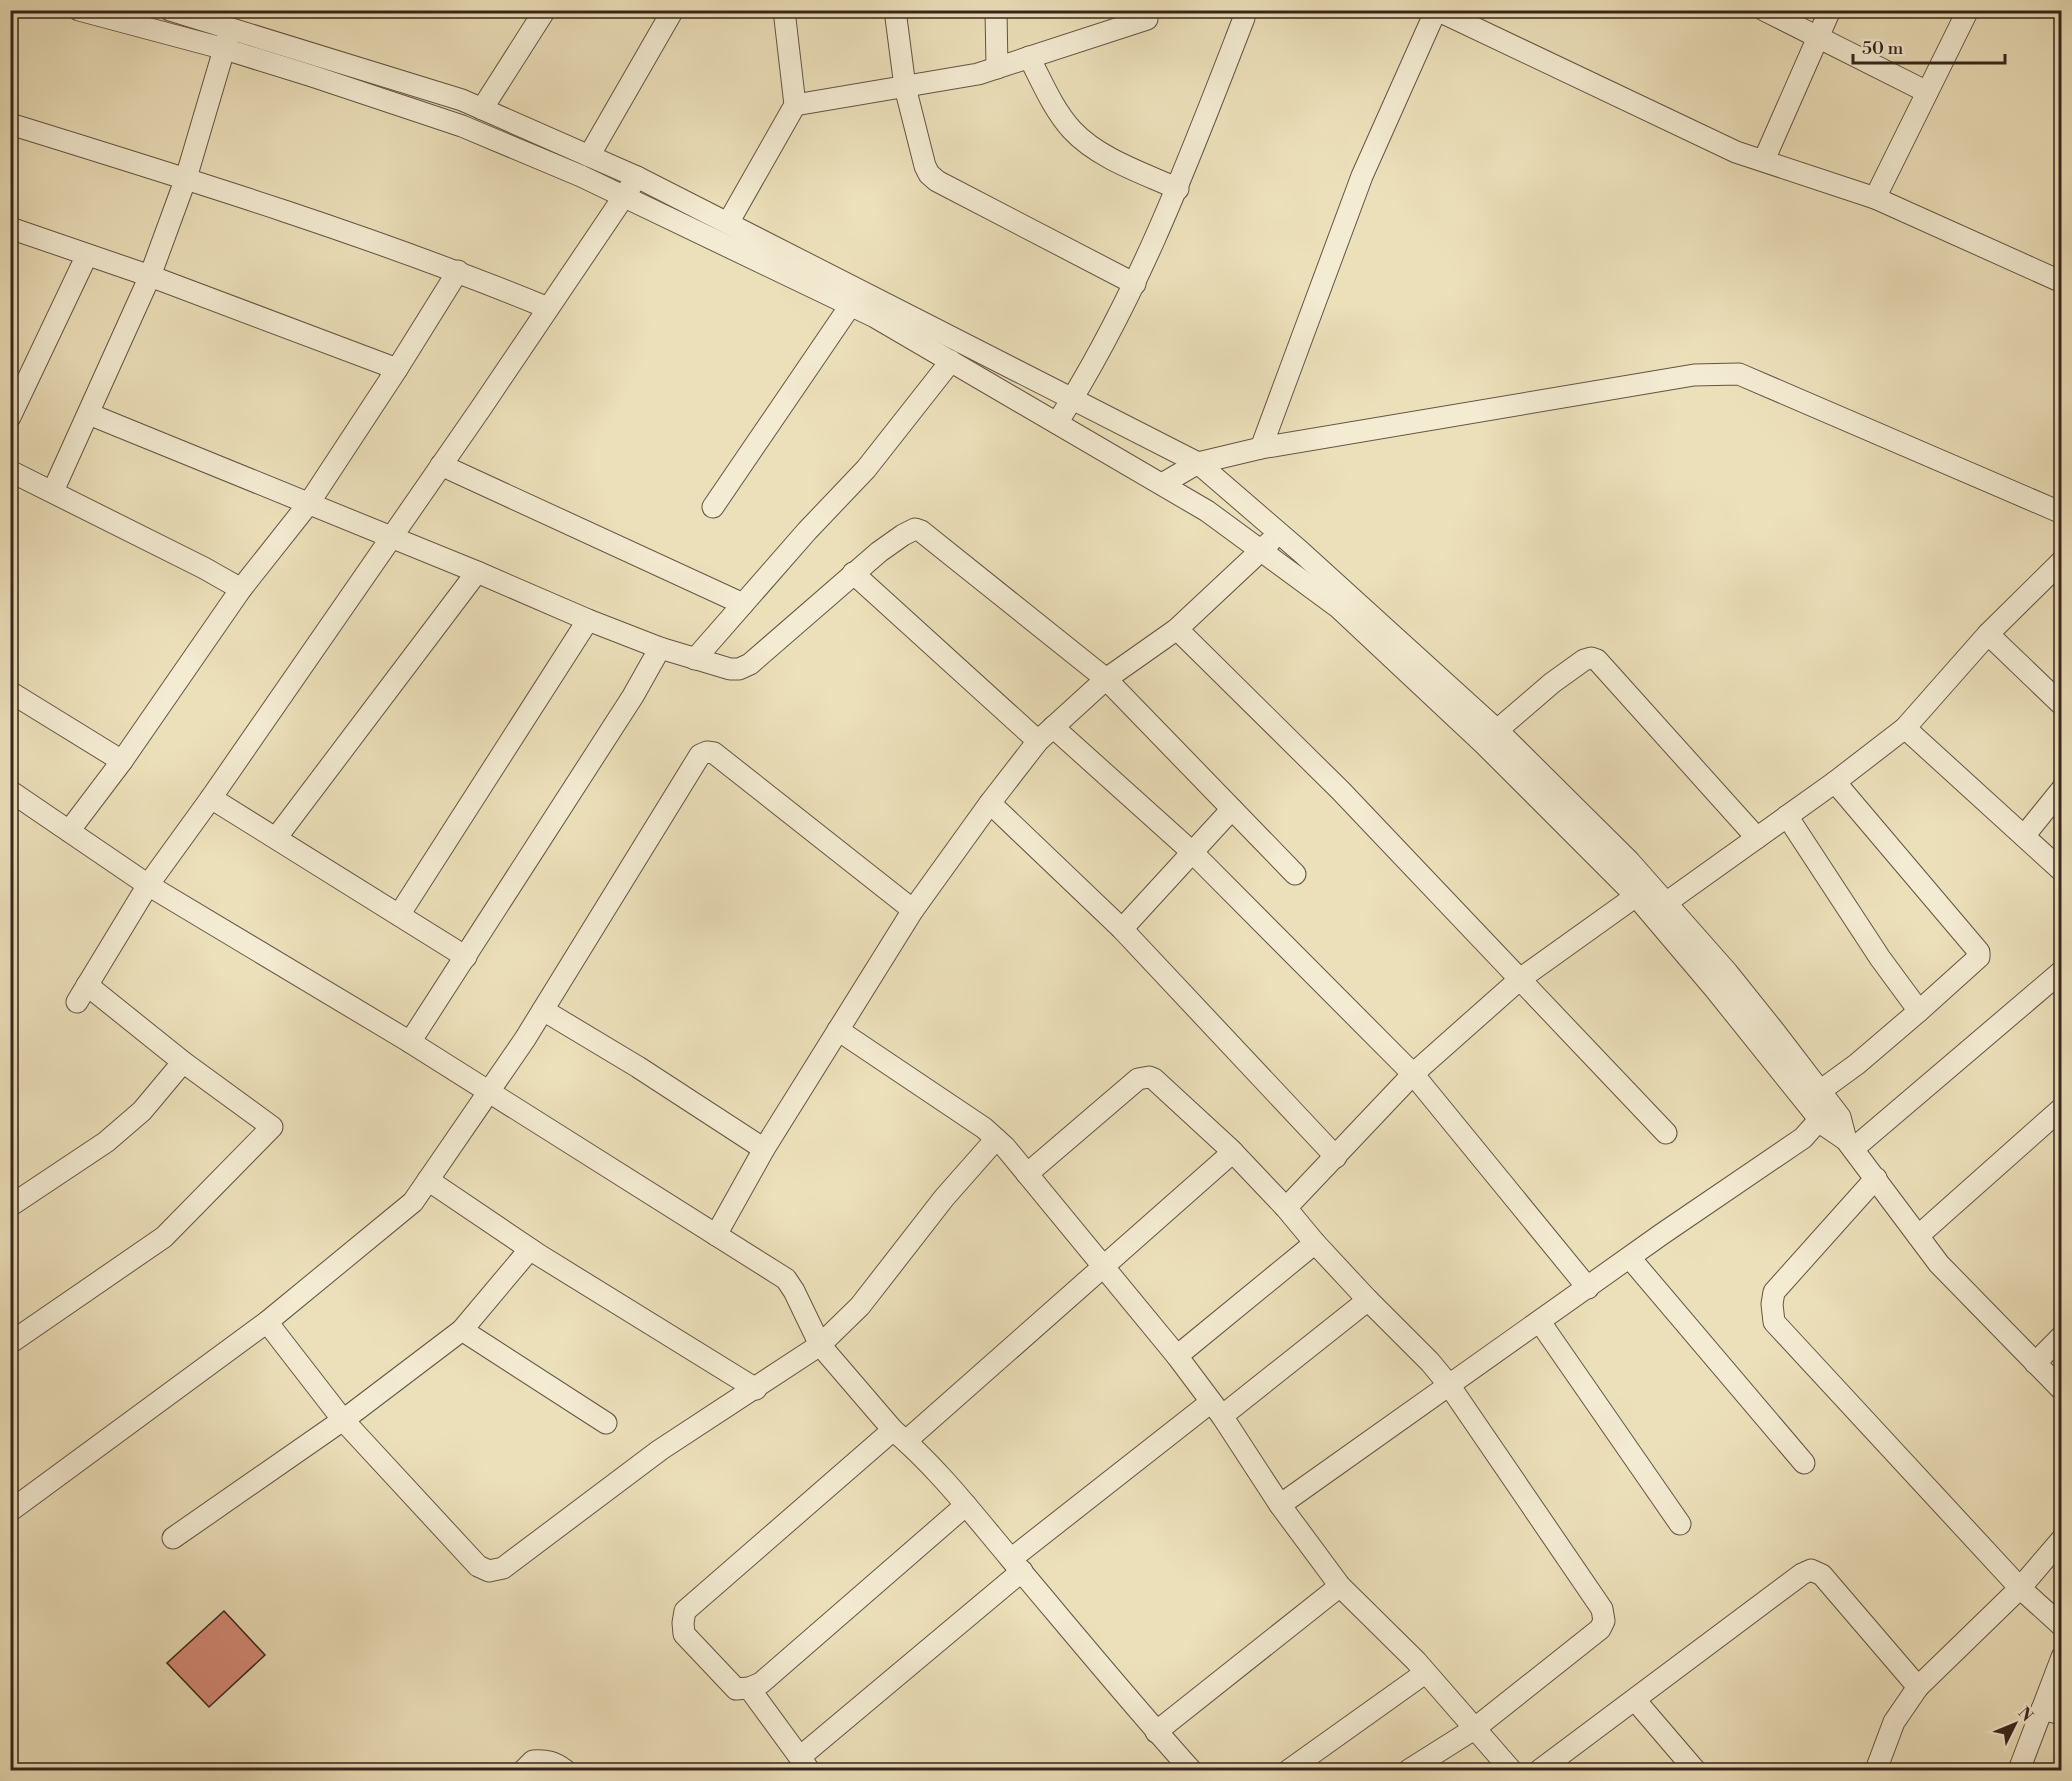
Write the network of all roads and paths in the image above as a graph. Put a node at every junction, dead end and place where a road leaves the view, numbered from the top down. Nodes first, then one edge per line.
1 (79, 10) edge
2 (170, 10) edge
3 (545, 10) edge
4 (673, 10) edge
5 (784, 10) edge
6 (895, 10) edge
7 (996, 10) edge
8 (1437, 10) edge
9 (1764, 10) edge
10 (1830, 10) edge
11 (1968, 10) edge
12 (199, 15) edge
13 (1244, 18) dead end
14 (1147, 19) dead end
15 (1819, 36) junction
16 (228, 39) junction
17 (1029, 57) junction
18 (997, 68) junction
19 (905, 87) junction
20 (1927, 92) junction
21 (795, 105) junction
22 (482, 109) junction
23 (10, 124) edge
24 (589, 156) junction
25 (1764, 160) junction
26 (637, 177) junction
27 (186, 178) junction
28 (1178, 189) junction
29 (623, 197) junction
30 (1875, 198) junction
31 (728, 223) junction
32 (10, 228) edge
33 (87, 255) junction
34 (458, 271) junction
35 (150, 276) junction
36 (2061, 282) edge
37 (1135, 284) junction
38 (850, 306) junction
39 (548, 308) junction
40 (951, 361) junction
41 (397, 369) junction
42 (1073, 398) junction
43 (89, 414) junction
44 (10, 417) edge
45 (1057, 423) junction
46 (1261, 448) junction
47 (1198, 463) junction
48 (441, 465) junction
49 (10, 471) edge
50 (1162, 484) junction
51 (53, 491) junction
52 (309, 503) junction
53 (713, 507) dead end
54 (2061, 513) edge
55 (1280, 533) junction
56 (392, 537) junction
57 (1261, 550) junction
58 (2061, 561) edge
59 (477, 572) junction
60 (853, 573) junction
61 (241, 589) junction
62 (743, 604) junction
63 (588, 620) junction
64 (1177, 629) junction
65 (1989, 634) junction
66 (660, 648) junction
67 (695, 659) junction
68 (1106, 680) junction
69 (10, 692) edge
70 (2061, 705) edge
71 (1905, 728) junction
72 (1046, 734) junction
73 (1490, 736) junction
74 (122, 761) junction
75 (1835, 782) junction
76 (2061, 789) edge
77 (10, 791) edge
78 (211, 798) junction
79 (990, 803) junction
80 (1232, 809) junction
81 (1787, 816) junction
82 (69, 831) junction
83 (2024, 836) junction
84 (276, 838) junction
85 (1757, 838) junction
86 (1192, 852) junction
87 (2061, 871) edge
88 (1295, 874) dead end
89 (148, 885) junction
90 (1635, 896) junction
91 (1659, 909) junction
92 (914, 910) junction
93 (399, 915) junction
94 (1122, 930) junction
95 (466, 957) junction
96 (2061, 971) edge
97 (1520, 979) junction
98 (543, 1010) junction
99 (1919, 1011) junction
100 (838, 1030) junction
101 (410, 1042) junction
102 (183, 1062) junction
103 (1413, 1074) junction
104 (1820, 1091) junction
105 (489, 1093) junction
106 (2061, 1108) edge
107 (1820, 1119) junction
108 (1666, 1133) dead end
109 (996, 1139) junction
110 (1850, 1144) junction
111 (764, 1149) junction
112 (1233, 1152) junction
113 (1336, 1157) junction
114 (1027, 1174) junction
115 (1876, 1178) junction
116 (428, 1180) junction
117 (10, 1206) edge
118 (1286, 1208) junction
119 (716, 1235) junction
120 (1918, 1236) junction
121 (1315, 1243) junction
122 (530, 1249) junction
123 (1630, 1258) junction
124 (1105, 1267) junction
125 (1588, 1288) junction
126 (1368, 1300) junction
127 (267, 1322) junction
128 (1540, 1322) junction
129 (462, 1330) junction
130 (2061, 1336) edge
131 (10, 1343) edge
132 (820, 1345) junction
133 (1177, 1356) junction
134 (2035, 1363) junction
135 (1449, 1384) junction
136 (756, 1389) junction
137 (2061, 1390) edge
138 (1216, 1409) junction
139 (344, 1420) junction
140 (606, 1423) dead end
141 (899, 1435) junction
142 (1804, 1463) dead end
143 (966, 1505) junction
144 (1280, 1505) junction
145 (11, 1510) edge
146 (1680, 1524) dead end
147 (173, 1538) dead end
148 (2061, 1539) edge
149 (1017, 1565) junction
150 (1340, 1586) junction
151 (2020, 1588) junction
152 (2061, 1626) edge
153 (2061, 1657) edge
154 (1425, 1673) junction
155 (1918, 1687) junction
156 (749, 1688) junction
157 (1635, 1700) junction
158 (2052, 1712) edge
159 (1474, 1729) junction
160 (1156, 1732) junction
161 (805, 1764) edge
162 (524, 1770) edge
163 (565, 1770) edge
164 (1191, 1770) edge
165 (1289, 1770) edge
166 (1409, 1770) edge
167 (1511, 1770) edge
168 (1540, 1770) edge
169 (1695, 1770) edge
170 (1876, 1770) edge
171 (2019, 1770) edge

1 - 16 street
2 - 12 street
3 - 22 street
4 - 24 street
5 - 21 street
6 - 19 street
7 - 18 street
8 - 25 street
8 - 46 street
9 - 15 street
10 - 15 street
11 - 20 street
12 - 16 street
13 - 28 street
14 - 17 street
15 - 20 street
15 - 25 street
16 - 22 street
16 - 27 street
16 - 29 street
17 - 18 street
17 - 28 street
18 - 19 street
19 - 21 street
19 - 37 street
20 - 30 street
21 - 31 street
22 - 24 street
23 - 27 street
24 - 26 street
25 - 30 street
26 - 29 street
26 - 31 street
27 - 34 street
27 - 35 street
28 - 37 street
29 - 38 street
29 - 39 street
30 - 36 street
31 - 42 street
32 - 33 street
33 - 35 street
33 - 44 street
34 - 39 street
34 - 41 street
35 - 41 street
35 - 43 street
37 - 42 street
38 - 40 street
38 - 53 street
39 - 48 street
40 - 45 street
40 - 62 street
41 - 52 street
42 - 45 street
42 - 47 street
43 - 51 street
43 - 52 street
45 - 50 street
46 - 47 street
46 - 54 street
47 - 50 street
47 - 55 street
48 - 56 street
48 - 62 street
49 - 51 street
50 - 57 street
51 - 61 street
52 - 56 street
52 - 61 street
55 - 57 street
55 - 73 street
56 - 59 street
56 - 78 street
57 - 64 street
57 - 73 street
58 - 65 street
59 - 63 street
59 - 84 street
60 - 67 street
60 - 68 street
60 - 72 street
61 - 74 street
62 - 67 street
63 - 66 street
63 - 93 street
64 - 68 street
64 - 97 street
65 - 70 street
65 - 71 street
66 - 67 street
66 - 95 street
68 - 72 street
68 - 80 street
69 - 74 street
71 - 75 street
71 - 83 street
72 - 79 street
72 - 86 street
73 - 85 street
73 - 90 street
73 - 91 street
74 - 82 street
75 - 81 street
75 - 99 street
76 - 83 street
77 - 82 street
78 - 84 street
78 - 89 street
79 - 92 street
79 - 94 street
80 - 86 street
80 - 88 street
81 - 85 street
81 - 99 street
82 - 89 street
83 - 87 street
84 - 93 street
85 - 91 street
86 - 94 street
86 - 103 street
89 - 101 street
89 - 102 street
90 - 91 street
90 - 97 street
91 - 104 street
91 - 107 street
92 - 98 street
92 - 100 street
93 - 95 street
94 - 113 street
95 - 101 street
96 - 110 street
97 - 103 street
97 - 108 street
98 - 105 street
98 - 111 street
99 - 104 street
100 - 109 street
100 - 111 street
101 - 105 street
102 - 117 street
102 - 131 street
103 - 113 street
103 - 125 street
104 - 110 street
105 - 116 street
105 - 119 street
106 - 120 street
107 - 110 street
107 - 123 street
109 - 114 street
109 - 132 street
110 - 115 street
111 - 119 street
112 - 114 street
112 - 118 street
112 - 124 street
113 - 118 street
114 - 124 street
115 - 120 street
115 - 151 street
116 - 122 street
116 - 127 street
118 - 121 street
119 - 132 street
120 - 134 street
121 - 126 street
121 - 133 street
122 - 129 street
122 - 136 street
123 - 125 street
123 - 142 street
124 - 133 street
124 - 141 street
125 - 128 street
126 - 135 street
126 - 138 street
127 - 139 street
127 - 145 street
128 - 135 street
128 - 146 street
129 - 139 street
129 - 140 street
130 - 134 street
132 - 136 street
132 - 141 street
133 - 138 street
134 - 137 street
135 - 144 street
135 - 159 street
136 - 139 street
138 - 144 street
138 - 149 street
139 - 147 street
141 - 143 street
141 - 156 street
143 - 149 street
143 - 156 street
144 - 150 street
148 - 151 street
149 - 160 street
149 - 161 street
150 - 154 street
150 - 160 street
151 - 152 street
151 - 155 street
153 - 158 street
154 - 159 street
154 - 165 street
155 - 157 street
155 - 170 street
156 - 161 street
157 - 168 street
157 - 169 street
158 - 171 street
159 - 166 street
159 - 167 street
160 - 164 street
162 - 163 street

